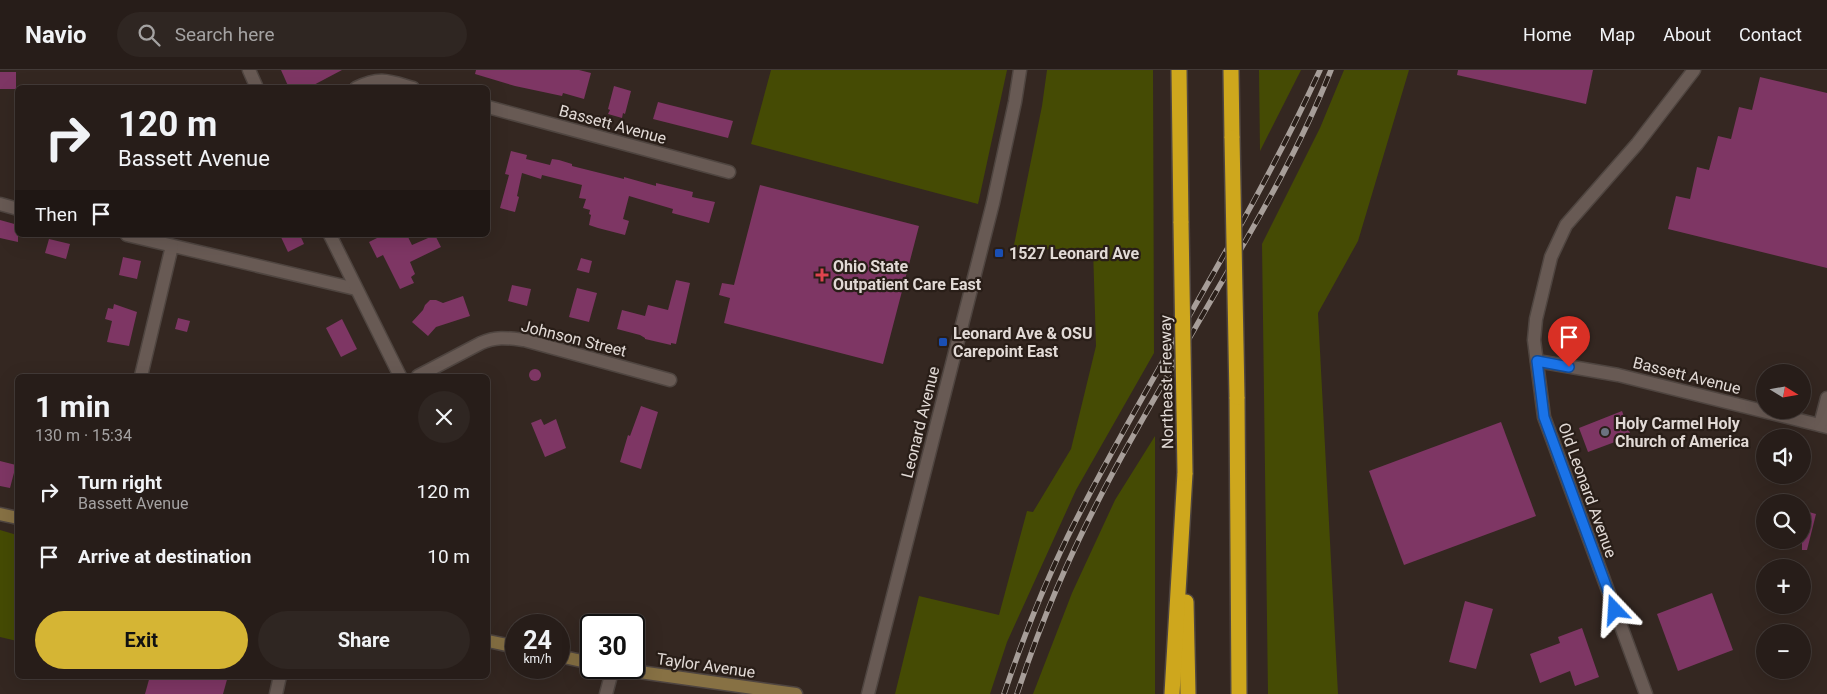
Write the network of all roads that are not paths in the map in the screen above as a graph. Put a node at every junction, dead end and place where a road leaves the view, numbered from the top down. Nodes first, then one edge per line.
1 (249, 70) edge
2 (1020, 70) edge
3 (1179, 70) edge
4 (1231, 70) edge
5 (1694, 70) edge
6 (256, 85) edge
7 (363, 85) edge
8 (403, 85) edge
9 (490, 108) edge
10 (730, 172) dead end
11 (0, 204) edge
12 (15, 208) edge
13 (135, 237) edge
14 (331, 237) edge
15 (172, 246) junction
16 (356, 289) junction
17 (1537, 361) junction
18 (141, 374) edge
19 (399, 374) edge
20 (422, 374) edge
21 (670, 380) dead end
22 (1827, 398) edge
23 (1824, 426) edge
24 (1185, 474) junction
25 (0, 514) edge
26 (15, 517) edge
27 (490, 641) edge
28 (505, 645) edge
29 (645, 673) edge
30 (279, 679) edge
31 (609, 679) edge
32 (276, 694) edge
33 (606, 694) edge
34 (796, 694) edge
35 (868, 694) edge
36 (1172, 694) edge
37 (1188, 694) edge
38 (1239, 694) edge
39 (1646, 694) edge

1 - 6 street
2 - 35 street, Leonard Avenue
3 - 24 highway, Northeast Freeway, bridge
4 - 38 highway, bridge
5 - 17 street, Old Leonard Avenue
7 - 8 street
9 - 10 street, Bassett Avenue
11 - 12 street
13 - 15 street
14 - 16 street
15 - 16 street
15 - 18 street
16 - 19 street
17 - 23 street, Bassett Avenue
17 - 39 street, Old Leonard Avenue
20 - 21 street, Johnson Street
22 - 23 street
24 - 36 highway
24 - 37 highway, Northeast Freeway
25 - 26 main road
27 - 28 main road
29 - 34 main road, Taylor Avenue
30 - 32 street
31 - 33 street

